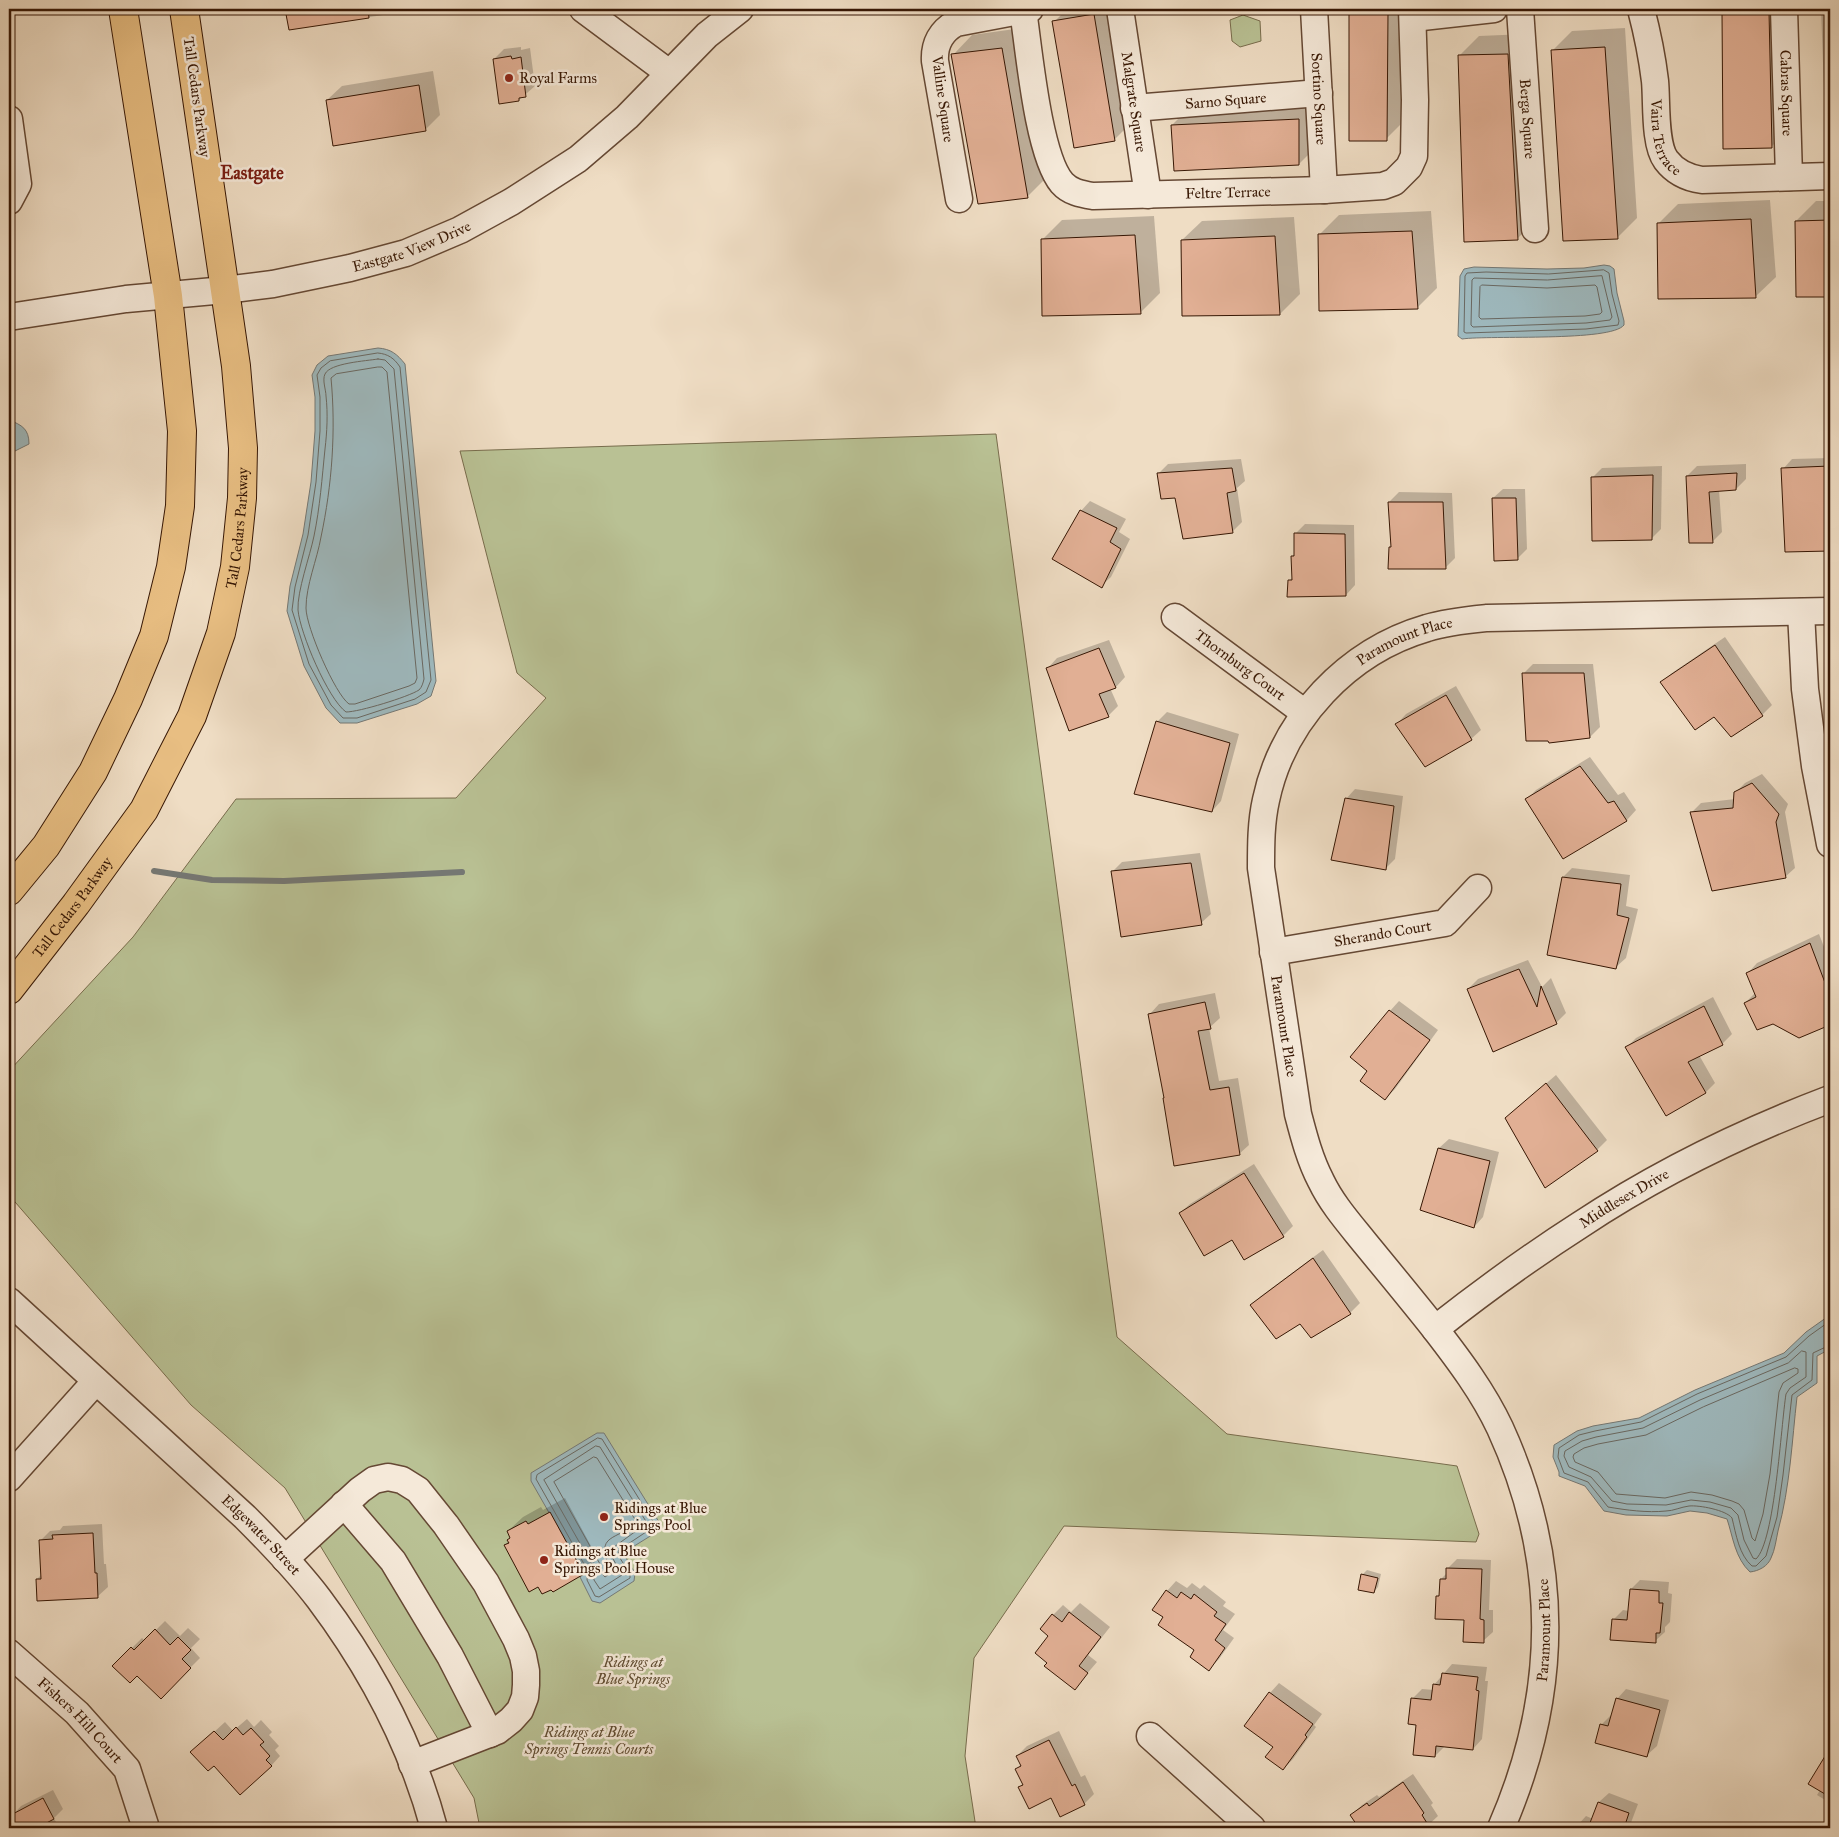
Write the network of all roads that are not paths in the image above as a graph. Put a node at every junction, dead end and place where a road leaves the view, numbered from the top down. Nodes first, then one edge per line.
1 (123, 9) edge
2 (184, 9) edge
3 (583, 9) edge
4 (740, 9) edge
5 (1027, 9) edge
6 (1120, 9) edge
7 (1314, 9) edge
8 (1494, 9) edge
9 (1520, 9) edge
10 (1641, 9) edge
11 (1784, 9) edge
12 (1412, 13) edge
13 (669, 73) junction
14 (1318, 93) junction
15 (1134, 108) junction
16 (9, 119) edge
17 (1830, 176) edge
18 (1789, 177) junction
19 (1324, 190) junction
20 (12, 194) edge
21 (1148, 196) junction
22 (959, 199) dead end
23 (1535, 229) dead end
24 (225, 290) junction
25 (168, 296) junction
26 (9, 316) edge
27 (1830, 611) edge
28 (1801, 612) junction
29 (1174, 617) dead end
30 (1305, 713) junction
31 (1830, 844) edge
32 (1478, 888) dead end
33 (9, 891) edge
34 (1273, 952) junction
35 (9, 990) edge
36 (1830, 1099) edge
37 (9, 1302) edge
38 (1435, 1329) junction
39 (96, 1381) junction
40 (9, 1478) edge
41 (344, 1504) junction
42 (285, 1558) junction
43 (9, 1653) edge
44 (490, 1734) junction
45 (1150, 1736) dead end
46 (412, 1764) junction
47 (146, 1825) dead end
48 (434, 1828) edge
49 (1252, 1828) edge
50 (1501, 1828) edge

1 - 25 main road
2 - 24 main road, Tall Cedars Parkway
3 - 13 street
4 - 13 street, Eastgate View Drive
5 - 21 street, Feltre Terrace
5 - 22 street, Valline Square
6 - 15 street, Malgrate Square
7 - 14 street, Sortino Square
8 - 12 street
9 - 23 street, Berga Square
10 - 18 street, Vaira Terrace
11 - 18 street, Cabras Square
12 - 19 street, Feltre Terrace
13 - 24 street, Eastgate View Drive
14 - 15 street, Sarno Square
14 - 19 street, Sortino Square
15 - 21 street, Malgrate Square
16 - 20 street
17 - 18 street, Vaira Terrace
19 - 21 street, Feltre Terrace
24 - 25 street, Eastgate View Drive
24 - 35 main road, Tall Cedars Parkway
25 - 26 street, Eastgate View Drive
25 - 33 main road
27 - 28 street, Paramount Place
28 - 30 street, Paramount Place
28 - 31 street
29 - 30 street, Thornburg Court
30 - 34 street, Paramount Place
32 - 34 street, Sherando Court
34 - 38 street, Paramount Place
36 - 38 street, Middlesex Drive
37 - 39 street, Edgewater Street
38 - 50 street, Paramount Place
39 - 40 street
39 - 42 street, Edgewater Street
41 - 42 street
41 - 44 street
41 - 44 street
42 - 46 street, Edgewater Street
43 - 47 street, Fishers Hill Court
44 - 46 street
45 - 49 street
46 - 48 street, Edgewater Street

